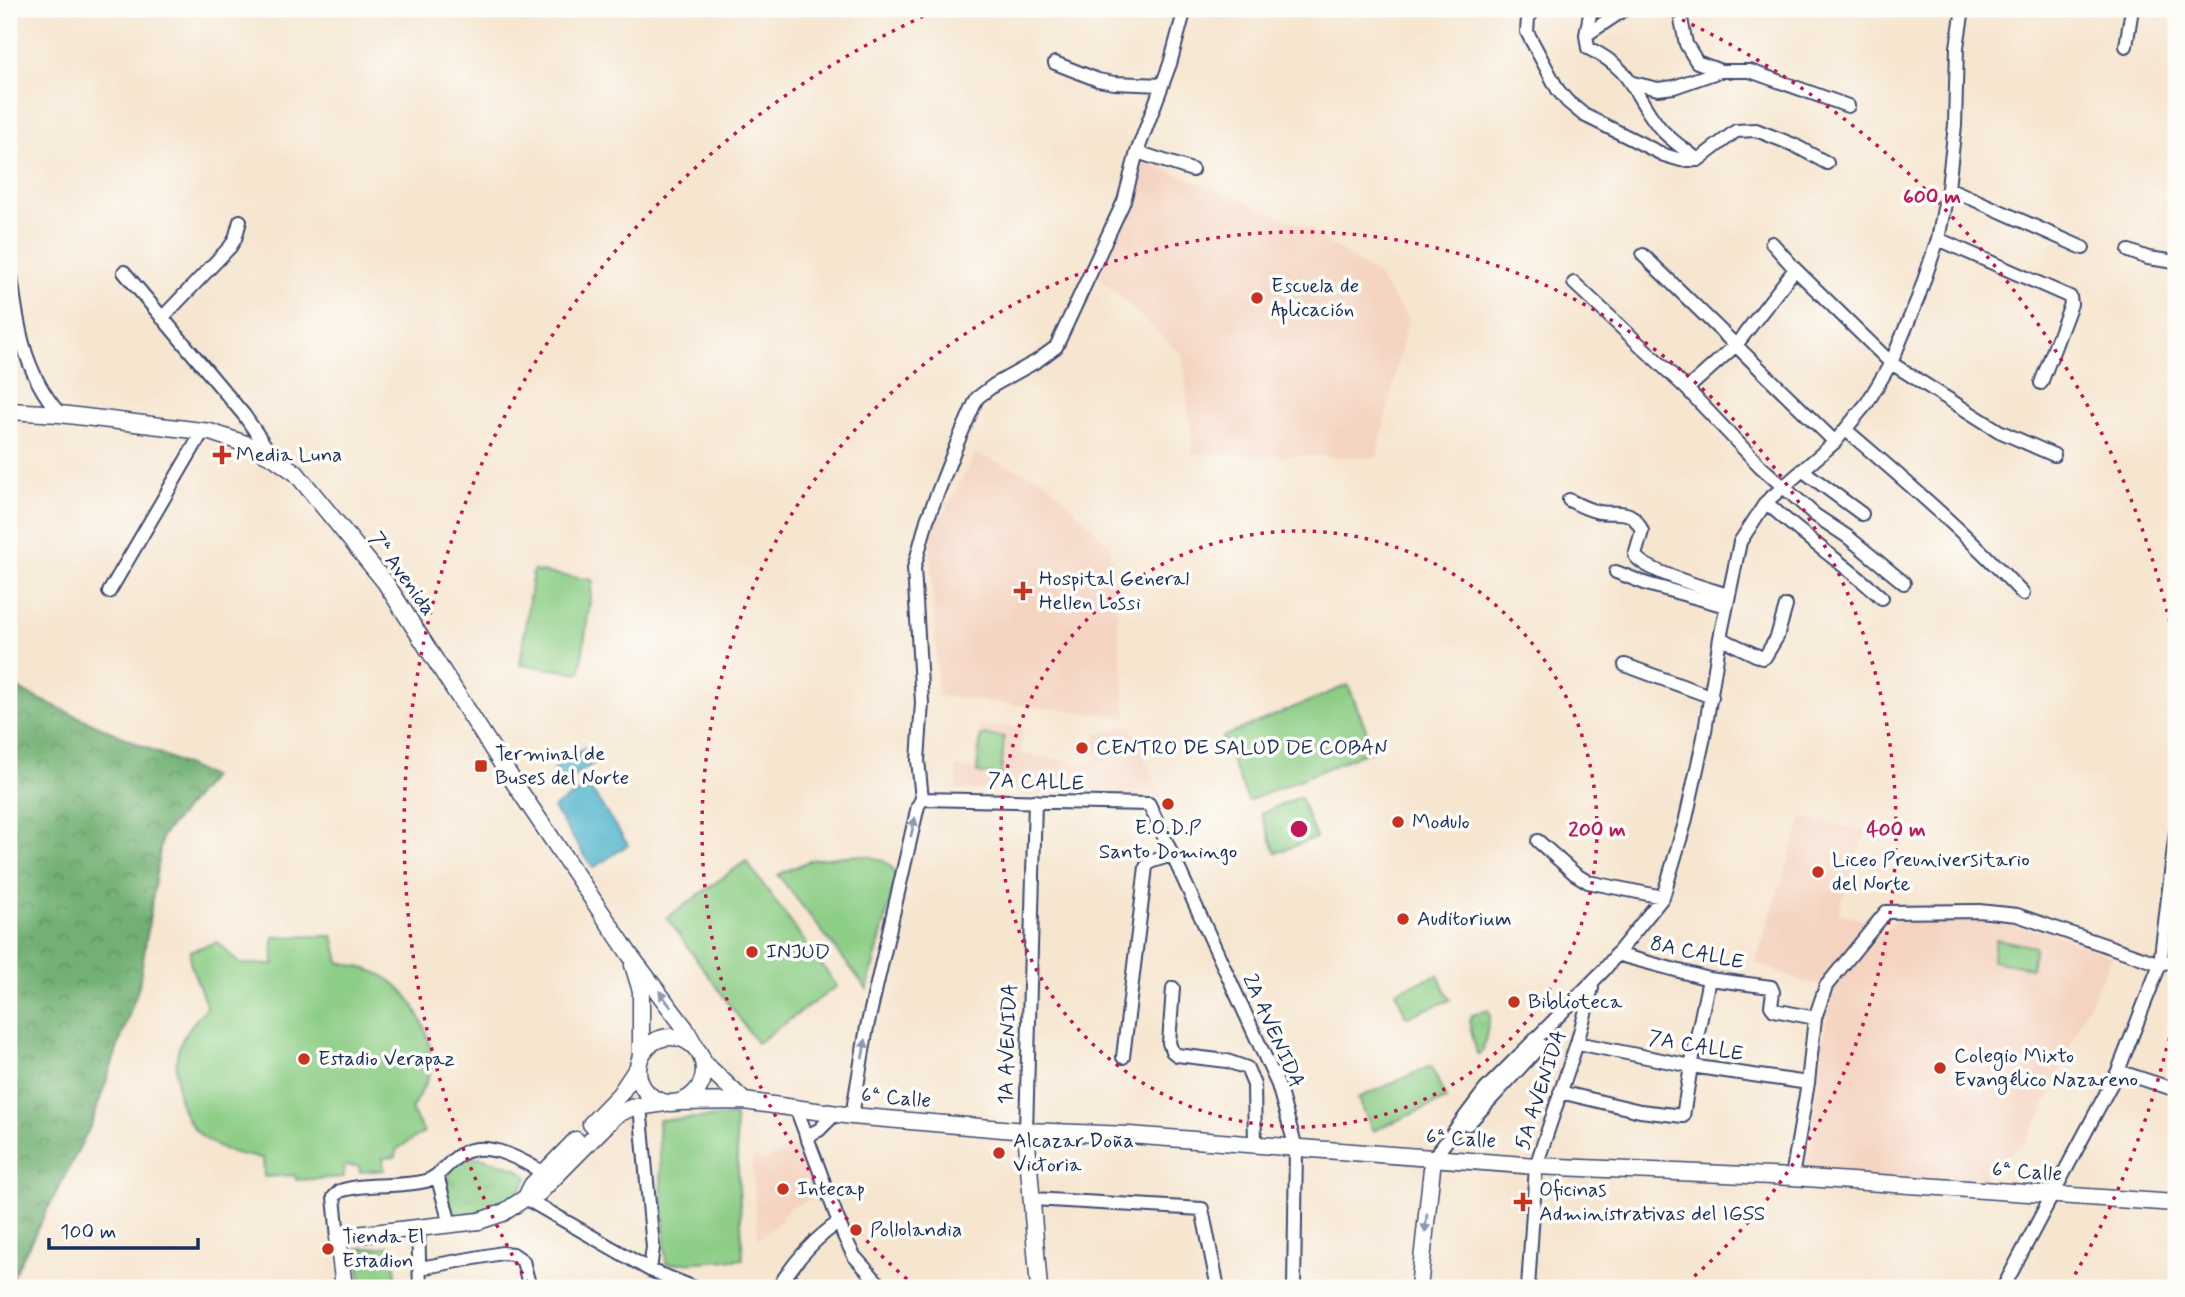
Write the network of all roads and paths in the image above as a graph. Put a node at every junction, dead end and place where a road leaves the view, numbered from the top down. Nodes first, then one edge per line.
1 (1185, 9) edge
2 (1535, 9) edge
3 (1591, 9) edge
4 (1625, 9) edge
5 (1679, 9) edge
6 (1963, 9) edge
7 (2132, 9) edge
8 (1586, 35) junction
9 (2126, 46) dead end
10 (1055, 63) dead end
11 (1721, 71) junction
12 (1633, 83) junction
13 (1162, 85) junction
14 (1848, 106) dead end
15 (1137, 152) junction
16 (1698, 160) junction
17 (1827, 163) dead end
18 (1192, 170) dead end
19 (1948, 188) junction
20 (240, 221) dead end
21 (1938, 239) junction
22 (1772, 243) dead end
23 (2083, 248) dead end
24 (2129, 251) dead end
25 (1643, 255) dead end
26 (9, 260) edge
27 (2176, 262) edge
28 (1795, 269) junction
29 (124, 272) dead end
30 (1574, 282) dead end
31 (162, 318) junction
32 (1736, 345) junction
33 (1891, 363) junction
34 (2041, 383) dead end
35 (1687, 389) junction
36 (9, 411) edge
37 (60, 414) junction
38 (1846, 430) junction
39 (202, 431) junction
40 (1835, 442) junction
41 (2054, 455) dead end
42 (272, 457) junction
43 (1802, 470) junction
44 (1784, 487) junction
45 (1569, 500) dead end
46 (1766, 502) junction
47 (1862, 514) dead end
48 (1616, 572) dead end
49 (1904, 583) dead end
50 (109, 592) dead end
51 (2023, 594) dead end
52 (1882, 598) dead end
53 (1727, 601) junction
54 (1786, 606) dead end
55 (1720, 638) junction
56 (1625, 665) dead end
57 (1712, 697) junction
58 (922, 799) junction
59 (1035, 801) junction
60 (1149, 804) joint
61 (2176, 831) edge
62 (1538, 841) dead end
63 (1172, 855) junction
64 (2173, 869) edge
65 (1663, 897) junction
66 (1616, 954) junction
67 (630, 956) junction
68 (2176, 960) edge
69 (2160, 964) junction
70 (1604, 970) junction
71 (1709, 979) junction
72 (1173, 988) dead end
73 (1592, 988) junction
74 (1815, 1018) junction
75 (1577, 1043) junction
76 (695, 1046) junction
77 (1123, 1057) dead end
78 (639, 1061) junction
79 (704, 1063) junction
80 (1691, 1066) junction
81 (2118, 1071) junction
82 (1808, 1083) junction
83 (2176, 1090) edge
84 (1559, 1092) junction
85 (744, 1101) junction
86 (672, 1102) junction
87 (640, 1106) junction
88 (796, 1108) junction
89 (844, 1115) junction
90 (1027, 1130) junction
91 (806, 1136) junction
92 (1255, 1144) junction
93 (1296, 1148) junction
94 (1433, 1159) junction
95 (1536, 1166) junction
96 (437, 1175) junction
97 (548, 1176) junction
98 (1792, 1177) junction
99 (2051, 1195) junction
100 (525, 1198) junction
101 (1032, 1199) junction
102 (2176, 1203) edge
103 (839, 1222) junction
104 (450, 1224) junction
105 (418, 1227) junction
106 (338, 1237) junction
107 (420, 1268) junction
108 (650, 1269) junction
109 (344, 1288) edge
110 (420, 1288) edge
111 (530, 1288) edge
112 (695, 1288) edge
113 (778, 1288) edge
114 (883, 1288) edge
115 (1039, 1288) edge
116 (1217, 1288) edge
117 (1294, 1288) edge
118 (1419, 1288) edge
119 (1528, 1288) edge
120 (2003, 1288) edge

1 - 13 street
2 - 16 street
3 - 8 street
4 - 8 street
5 - 11 street
6 - 19 street
7 - 9 street
8 - 12 street
10 - 13 street
11 - 12 street
11 - 14 street
12 - 16 street
13 - 15 street
15 - 18 street
15 - 58 street
16 - 17 street
19 - 21 street
19 - 23 street
20 - 31 street
21 - 33 street
21 - 34 street
22 - 28 street
24 - 27 street
25 - 32 street
26 - 37 street
28 - 32 street
28 - 33 street
29 - 31 street
30 - 35 street
31 - 42 street
32 - 35 street
32 - 40 street
33 - 38 street
33 - 41 street
35 - 44 street
36 - 37 main road, 7ª Avenida
37 - 39 main road, 7ª Avenida
38 - 40 street
38 - 51 street
39 - 42 main road, 7ª Avenida
39 - 50 street
40 - 43 street
42 - 67 main road, 7ª Avenida
43 - 44 street
43 - 47 street
44 - 46 street
44 - 49 street
45 - 53 street
46 - 52 street
46 - 53 street
48 - 53 street
53 - 55 street
54 - 55 street
55 - 57 street
56 - 57 street
57 - 65 street
58 - 59 street, 7A CALLE
89 -> 58 street
59 - 60 street, 7A CALLE
59 - 90 street, 1A AVENIDA
60 - 63 street, 2A AVENIDA
61 - 64 street
62 - 65 street
63 - 77 street
63 - 93 street, 2A AVENIDA
64 - 69 street
65 - 66 street
66 - 70 street
66 - 71 street, 8A CALLE
76 -> 67 main road, 7ª Avenida
67 - 78 main road, 7ª Avenida
68 - 69 street
69 - 74 street
69 - 81 street
70 - 73 street
70 - 94 street
71 - 74 street, 8A CALLE
71 - 80 street
72 - 92 street
73 - 75 street, 5A AVENIDA
73 - 94 street
74 - 82 street
75 - 80 street, 7A CALLE
75 - 84 street, 5A AVENIDA
76 - 78 main road
76 - 79 main road
78 - 86 main road
78 - 97 main road
79 - 85 main road
79 - 86 main road
80 - 82 street, 7A CALLE
80 - 84 street
81 - 83 street
81 - 99 street
82 - 98 street
84 - 95 street, 5A AVENIDA
85 - 86 main road, 6ª Calle
85 - 88 main road, 6ª Calle
86 - 87 main road, 6ª Calle
87 - 97 main road, 6ª Calle
87 - 108 street
88 - 89 main road, 6ª Calle
88 - 91 street
89 - 90 main road, 6ª Calle
89 - 91 street
90 - 92 main road, 6ª Calle
90 - 101 main road, 1A AVENIDA
91 - 103 street
92 - 93 main road, 6ª Calle
93 - 94 main road, 6ª Calle
93 - 117 street, 2A AVENIDA
94 - 95 main road, 6ª Calle
94 -> 118 main road
95 - 98 main road, 6ª Calle
95 - 119 street, 5A AVENIDA
96 - 97 street
96 - 104 street
96 - 106 street
97 - 100 main road
98 - 99 main road, 6ª Calle
99 - 102 main road, 6ª Calle
99 - 120 street
100 - 104 main road
100 - 108 street
101 - 115 main road, 1A AVENIDA
101 - 116 street
103 - 113 street
103 - 114 street
104 - 105 main road
105 - 106 main road
105 - 107 street
106 - 109 main road
107 - 110 street
107 - 111 street
108 - 112 street

